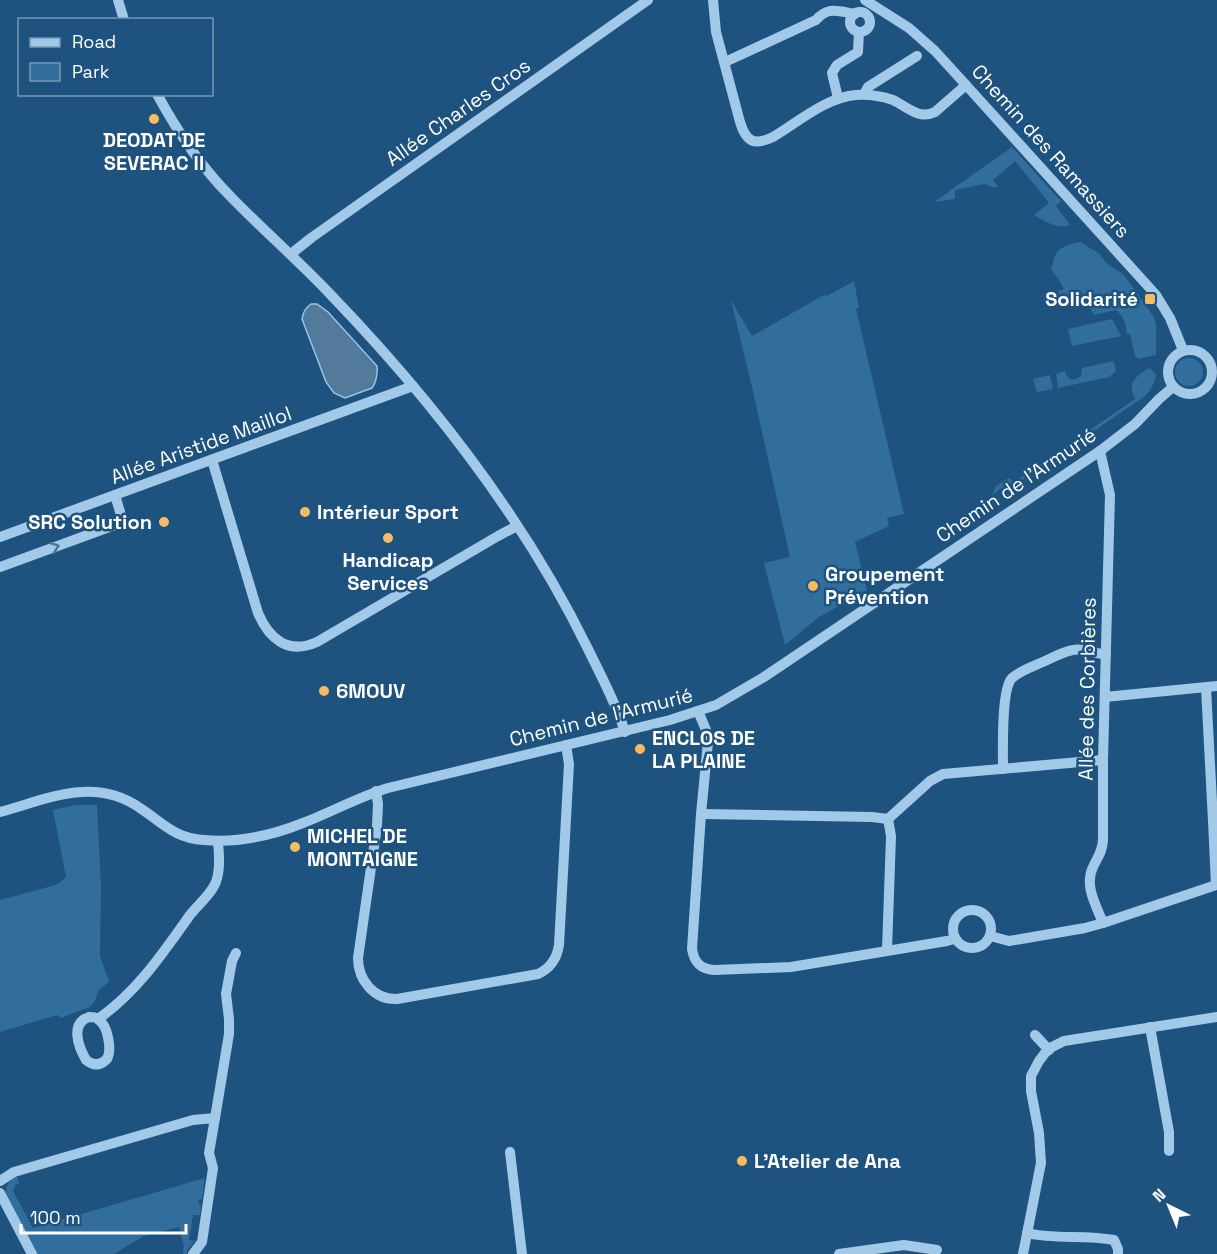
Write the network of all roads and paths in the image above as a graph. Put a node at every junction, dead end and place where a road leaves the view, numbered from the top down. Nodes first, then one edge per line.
1 (118, 0) edge
2 (648, 0) edge
3 (713, 0) edge
4 (865, 0) edge
5 (855, 14) junction
6 (123, 18) edge
7 (859, 32) junction
8 (916, 56) dead end
9 (725, 62) junction
10 (966, 84) junction
11 (864, 94) junction
12 (158, 96) edge
13 (838, 98) junction
14 (291, 254) junction
15 (1183, 350) junction
16 (1214, 365) edge
17 (414, 386) junction
18 (1173, 387) junction
19 (1100, 451) junction
20 (212, 460) junction
21 (115, 495) junction
22 (517, 526) junction
23 (0, 537) edge
24 (0, 567) edge
25 (1106, 655) junction
26 (1211, 687) edge
27 (1105, 697) junction
28 (698, 711) junction
29 (625, 732) junction
30 (566, 746) junction
31 (1103, 760) junction
32 (1003, 769) junction
33 (376, 792) junction
34 (0, 812) edge
35 (700, 814) junction
36 (888, 819) junction
37 (1215, 820) edge
38 (218, 841) junction
39 (1217, 885) edge
40 (1103, 923) junction
41 (990, 936) junction
42 (954, 939) junction
43 (887, 950) junction
44 (236, 953) dead end
45 (1217, 1017) edge
46 (98, 1019) dead end
47 (1150, 1027) junction
48 (1035, 1035) dead end
49 (1049, 1050) junction
50 (215, 1118) junction
51 (1168, 1151) dead end
52 (510, 1152) dead end
53 (0, 1181) edge
54 (0, 1193) edge
55 (1027, 1233) junction
56 (937, 1250) dead end
57 (32, 1254) edge
58 (193, 1254) edge
59 (522, 1254) edge
60 (839, 1254) edge
61 (1023, 1254) edge
62 (1118, 1254) edge

1 - 6 street
2 - 14 street, Allée Charles Cros
3 - 9 street
4 - 10 street, Chemin des Ramassiers
5 - 7 street
5 - 7 street
5 - 9 street
7 - 13 street
8 - 11 street
9 - 13 street
10 - 11 street
10 - 15 street, Chemin des Ramassiers
11 - 13 street
12 - 14 street
14 - 17 street
15 - 16 street
15 - 18 street
16 - 18 street
17 - 20 street, Allée Aristide Maillol
17 - 22 street
18 - 19 street, Chemin de l'Armurié
19 - 25 street, Allée des Corbières
19 - 28 street, Chemin de l'Armurié
20 - 21 street, Allée Aristide Maillol
20 - 22 street
21 - 23 street, Allée Aristide Maillol
24 -> 21 street
22 - 29 street
25 - 27 street, Allée des Corbières
25 - 32 street
26 - 27 street
26 - 37 street
27 - 31 street, Allée des Corbières
28 - 29 street, Chemin de l'Armurié
28 - 35 street
29 - 30 street, Chemin de l'Armurié
30 - 33 street, Chemin de l'Armurié
30 - 33 street
31 - 32 street
31 - 40 street, Allée des Corbières
32 - 36 street
33 - 38 street, Chemin de l'Armurié
34 - 38 street, Chemin de l'Armurié
35 - 36 street
35 - 43 street
36 - 43 street
37 - 39 street
38 - 46 street
39 - 40 street
40 - 41 street
41 - 42 street
41 - 42 street
42 - 43 street
44 - 50 street
45 - 47 street
47 - 49 street
47 - 51 street
48 - 49 street
49 - 55 street
50 - 53 street
50 - 58 street
52 - 59 street
54 - 57 street
55 - 61 street
55 - 62 street
56 - 60 street

